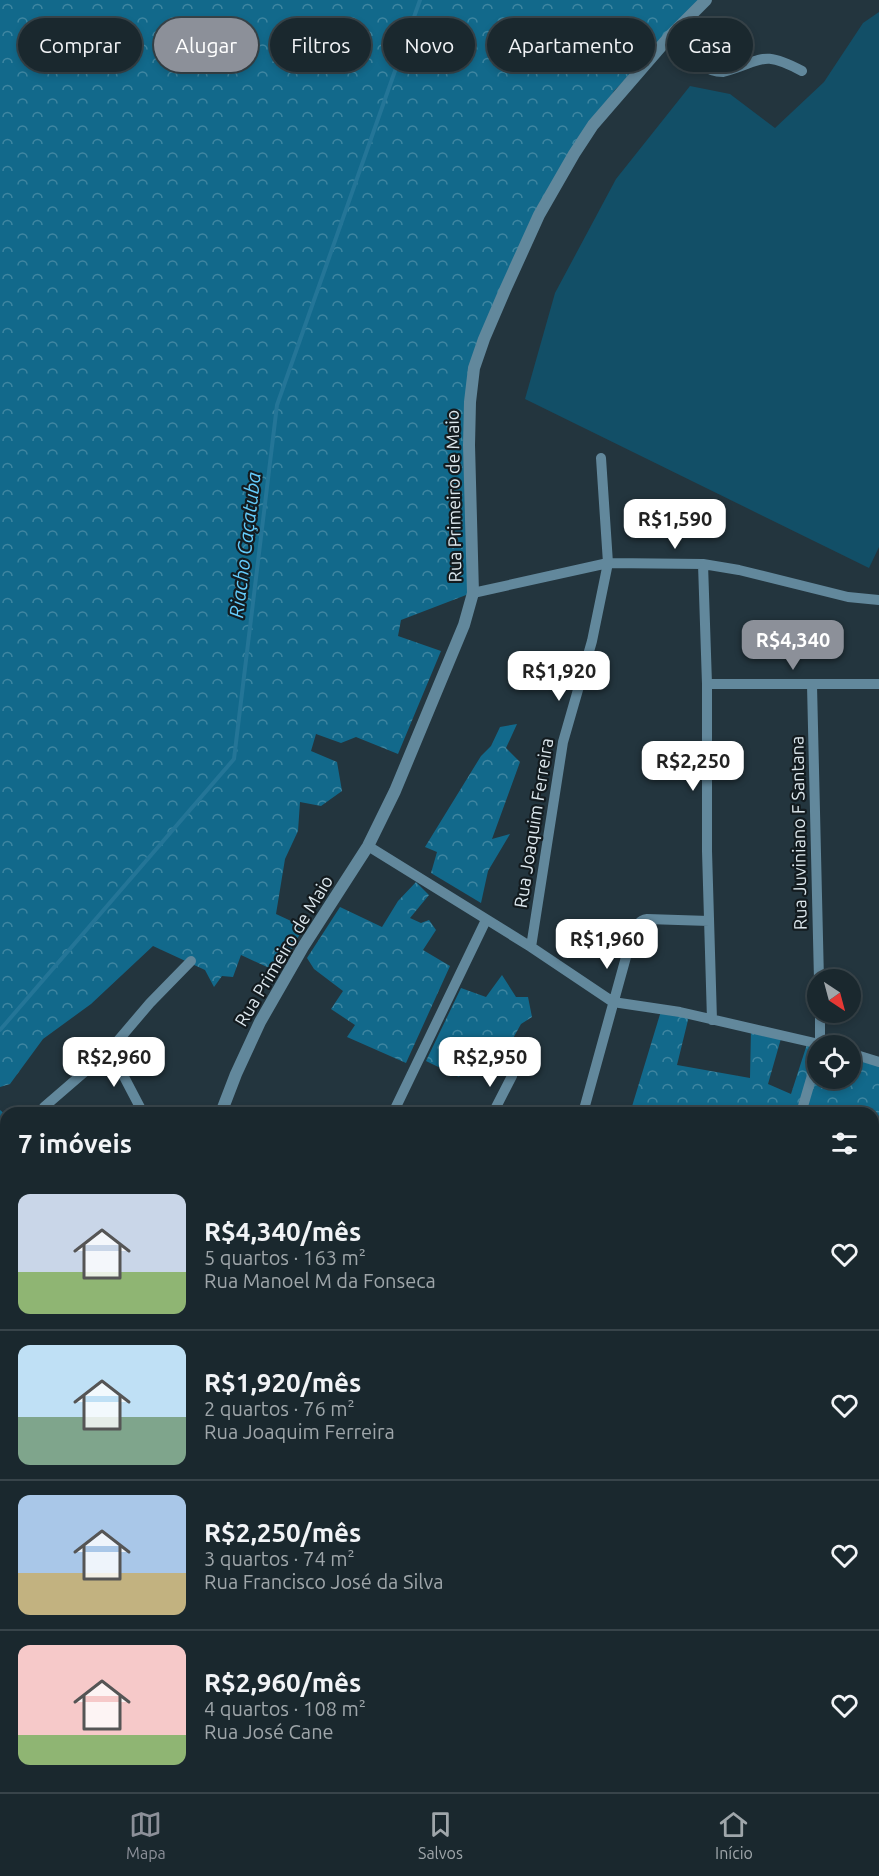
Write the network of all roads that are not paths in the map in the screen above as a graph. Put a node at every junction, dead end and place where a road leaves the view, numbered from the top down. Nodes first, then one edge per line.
1 (706, 0) edge
2 (688, 18) edge
3 (667, 39) edge
4 (753, 63) edge
5 (802, 71) dead end
6 (601, 458) dead end
7 (608, 563) junction
8 (703, 564) junction
9 (473, 593) junction
10 (879, 600) edge
11 (707, 684) junction
12 (879, 684) edge
13 (812, 685) junction
14 (368, 846) junction
15 (486, 920) junction
16 (709, 921) junction
17 (531, 947) junction
18 (191, 961) dead end
19 (819, 969) edge
20 (613, 1002) junction
21 (712, 1020) junction
22 (807, 1041) edge
23 (110, 1050) junction
24 (861, 1056) edge
25 (879, 1062) edge
26 (512, 1076) dead end
27 (808, 1089) edge
28 (44, 1107) dead end
29 (140, 1107) edge
30 (223, 1107) edge
31 (396, 1107) edge
32 (496, 1107) edge
33 (585, 1107) edge
34 (803, 1107) edge

1 - 2 street, Rua Primeiro de Maio
3 - 9 street, Rua Primeiro de Maio
4 - 5 street
6 - 7 street, Rua Joaquim Ferreira
7 - 8 street
7 - 9 street
7 - 17 street, Rua Joaquim Ferreira
8 - 10 street
8 - 11 street
9 - 14 street, Rua Primeiro de Maio
11 - 13 street
11 - 16 street
12 - 13 street
13 - 19 street, Rua Juviniano F Santana
14 - 15 street
14 - 30 street, Rua Primeiro de Maio
15 - 17 street
15 - 31 street
16 - 20 street
16 - 21 street
17 - 20 street
18 - 23 street
20 - 21 street
20 - 33 street
21 - 22 street
23 - 28 street
23 - 29 street
24 - 25 street
26 - 32 street
27 - 34 street

